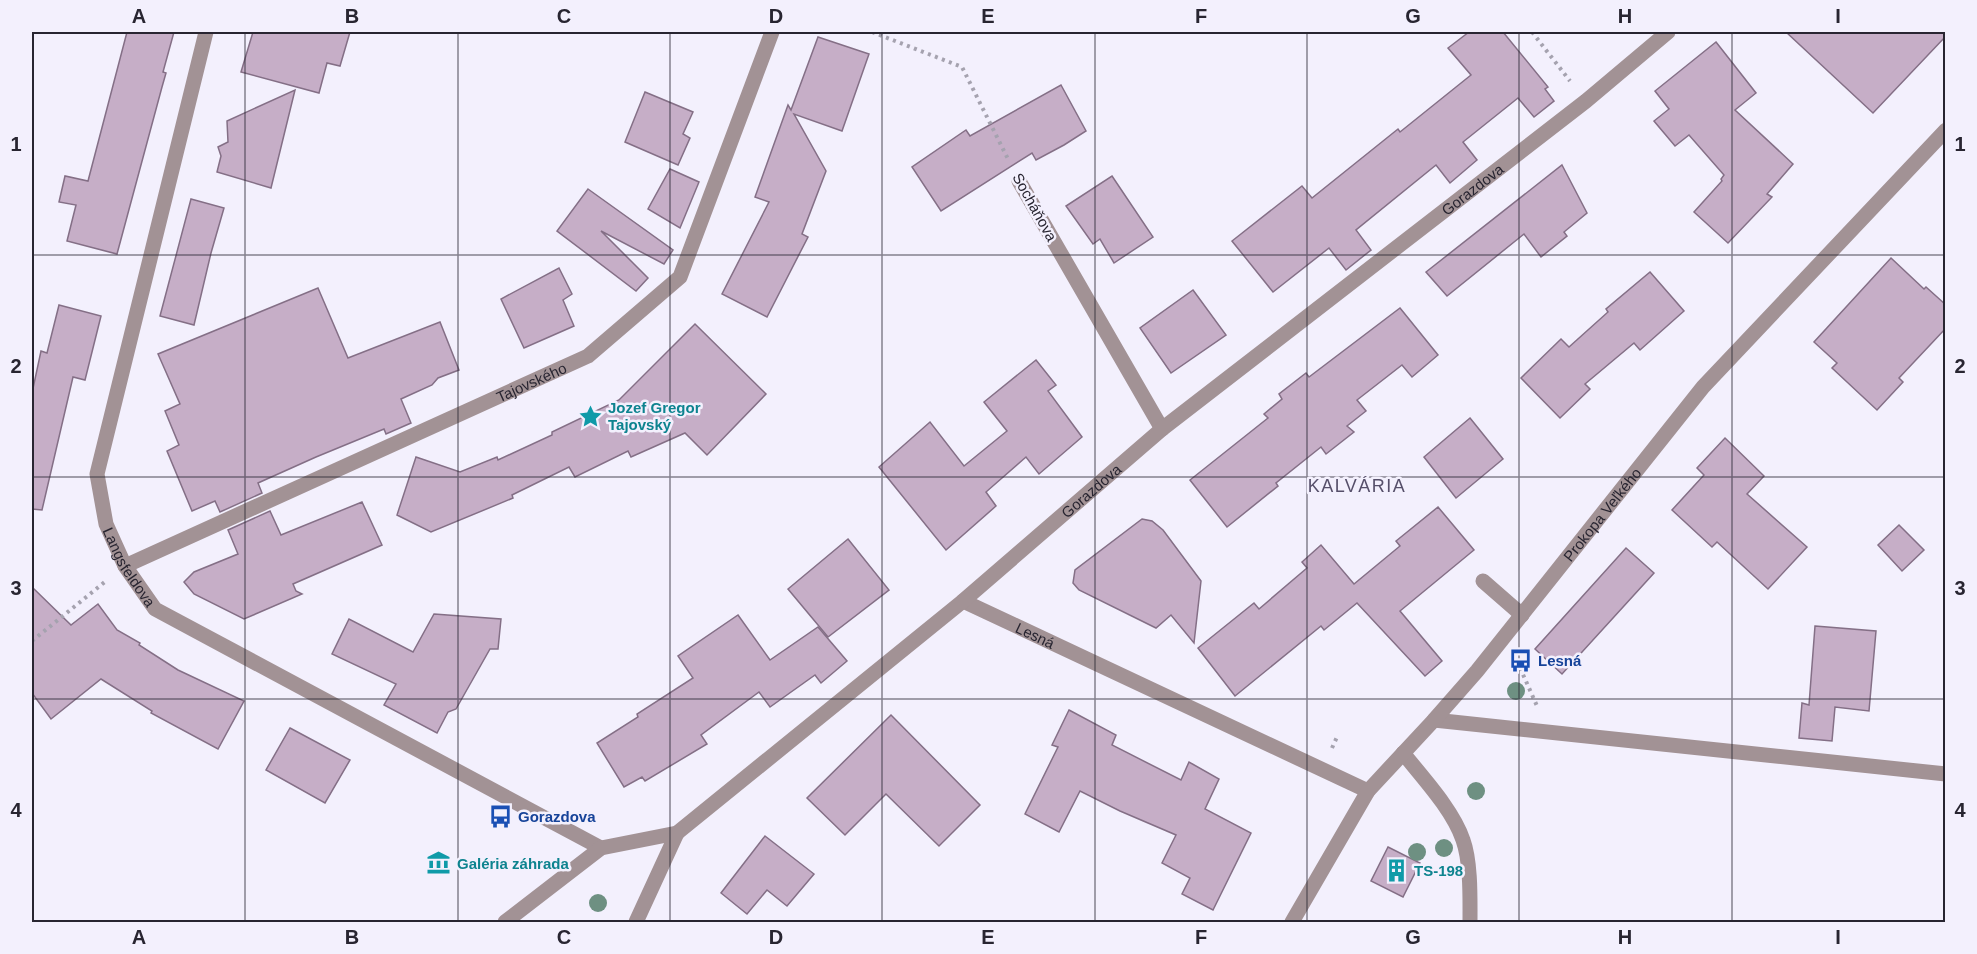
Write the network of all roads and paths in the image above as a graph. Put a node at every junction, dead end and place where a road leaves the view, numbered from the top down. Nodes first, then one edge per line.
1 (206, 32) edge
2 (772, 32) edge
3 (872, 32) edge
4 (1532, 32) edge
5 (1668, 32) edge
6 (1586, 101) junction
7 (1946, 130) edge
8 (1019, 181) joint
9 (1162, 429) junction
10 (125, 566) junction
11 (1483, 581) dead end
12 (963, 601) junction
13 (1522, 615) junction
14 (1505, 636) junction
15 (32, 641) edge
16 (1434, 720) junction
17 (1549, 732) junction
18 (1403, 753) junction
19 (1946, 774) edge
20 (1368, 791) junction
21 (677, 833) junction
22 (601, 848) junction
23 (505, 922) edge
24 (636, 922) edge
25 (1292, 922) edge
26 (1470, 922) edge

1 - 10 street, Langsfeldova
2 - 10 street, Tajovského
3 - 8 path, Socháňova
4 - 6 path
5 - 6 street, Gorazdova
6 - 9 street, Gorazdova
7 - 13 street, Prokopa Veľkého
8 - 9 street, Socháňova
9 - 12 street, Gorazdova
10 - 15 path
10 - 22 street, Langsfeldova
11 - 13 street
12 - 20 street, Lesná
12 - 21 street, Gorazdova
13 - 14 street, Prokopa Veľkého
14 - 16 street, Prokopa Veľkého
14 - 17 path
16 - 17 street
16 - 18 street, Prokopa Veľkého
17 - 19 street
18 - 20 street, Prokopa Veľkého
18 - 26 street
20 - 25 street, Prokopa Veľkého
21 - 22 street, Gorazdova
21 - 24 street
22 - 23 street, Gorazdova

